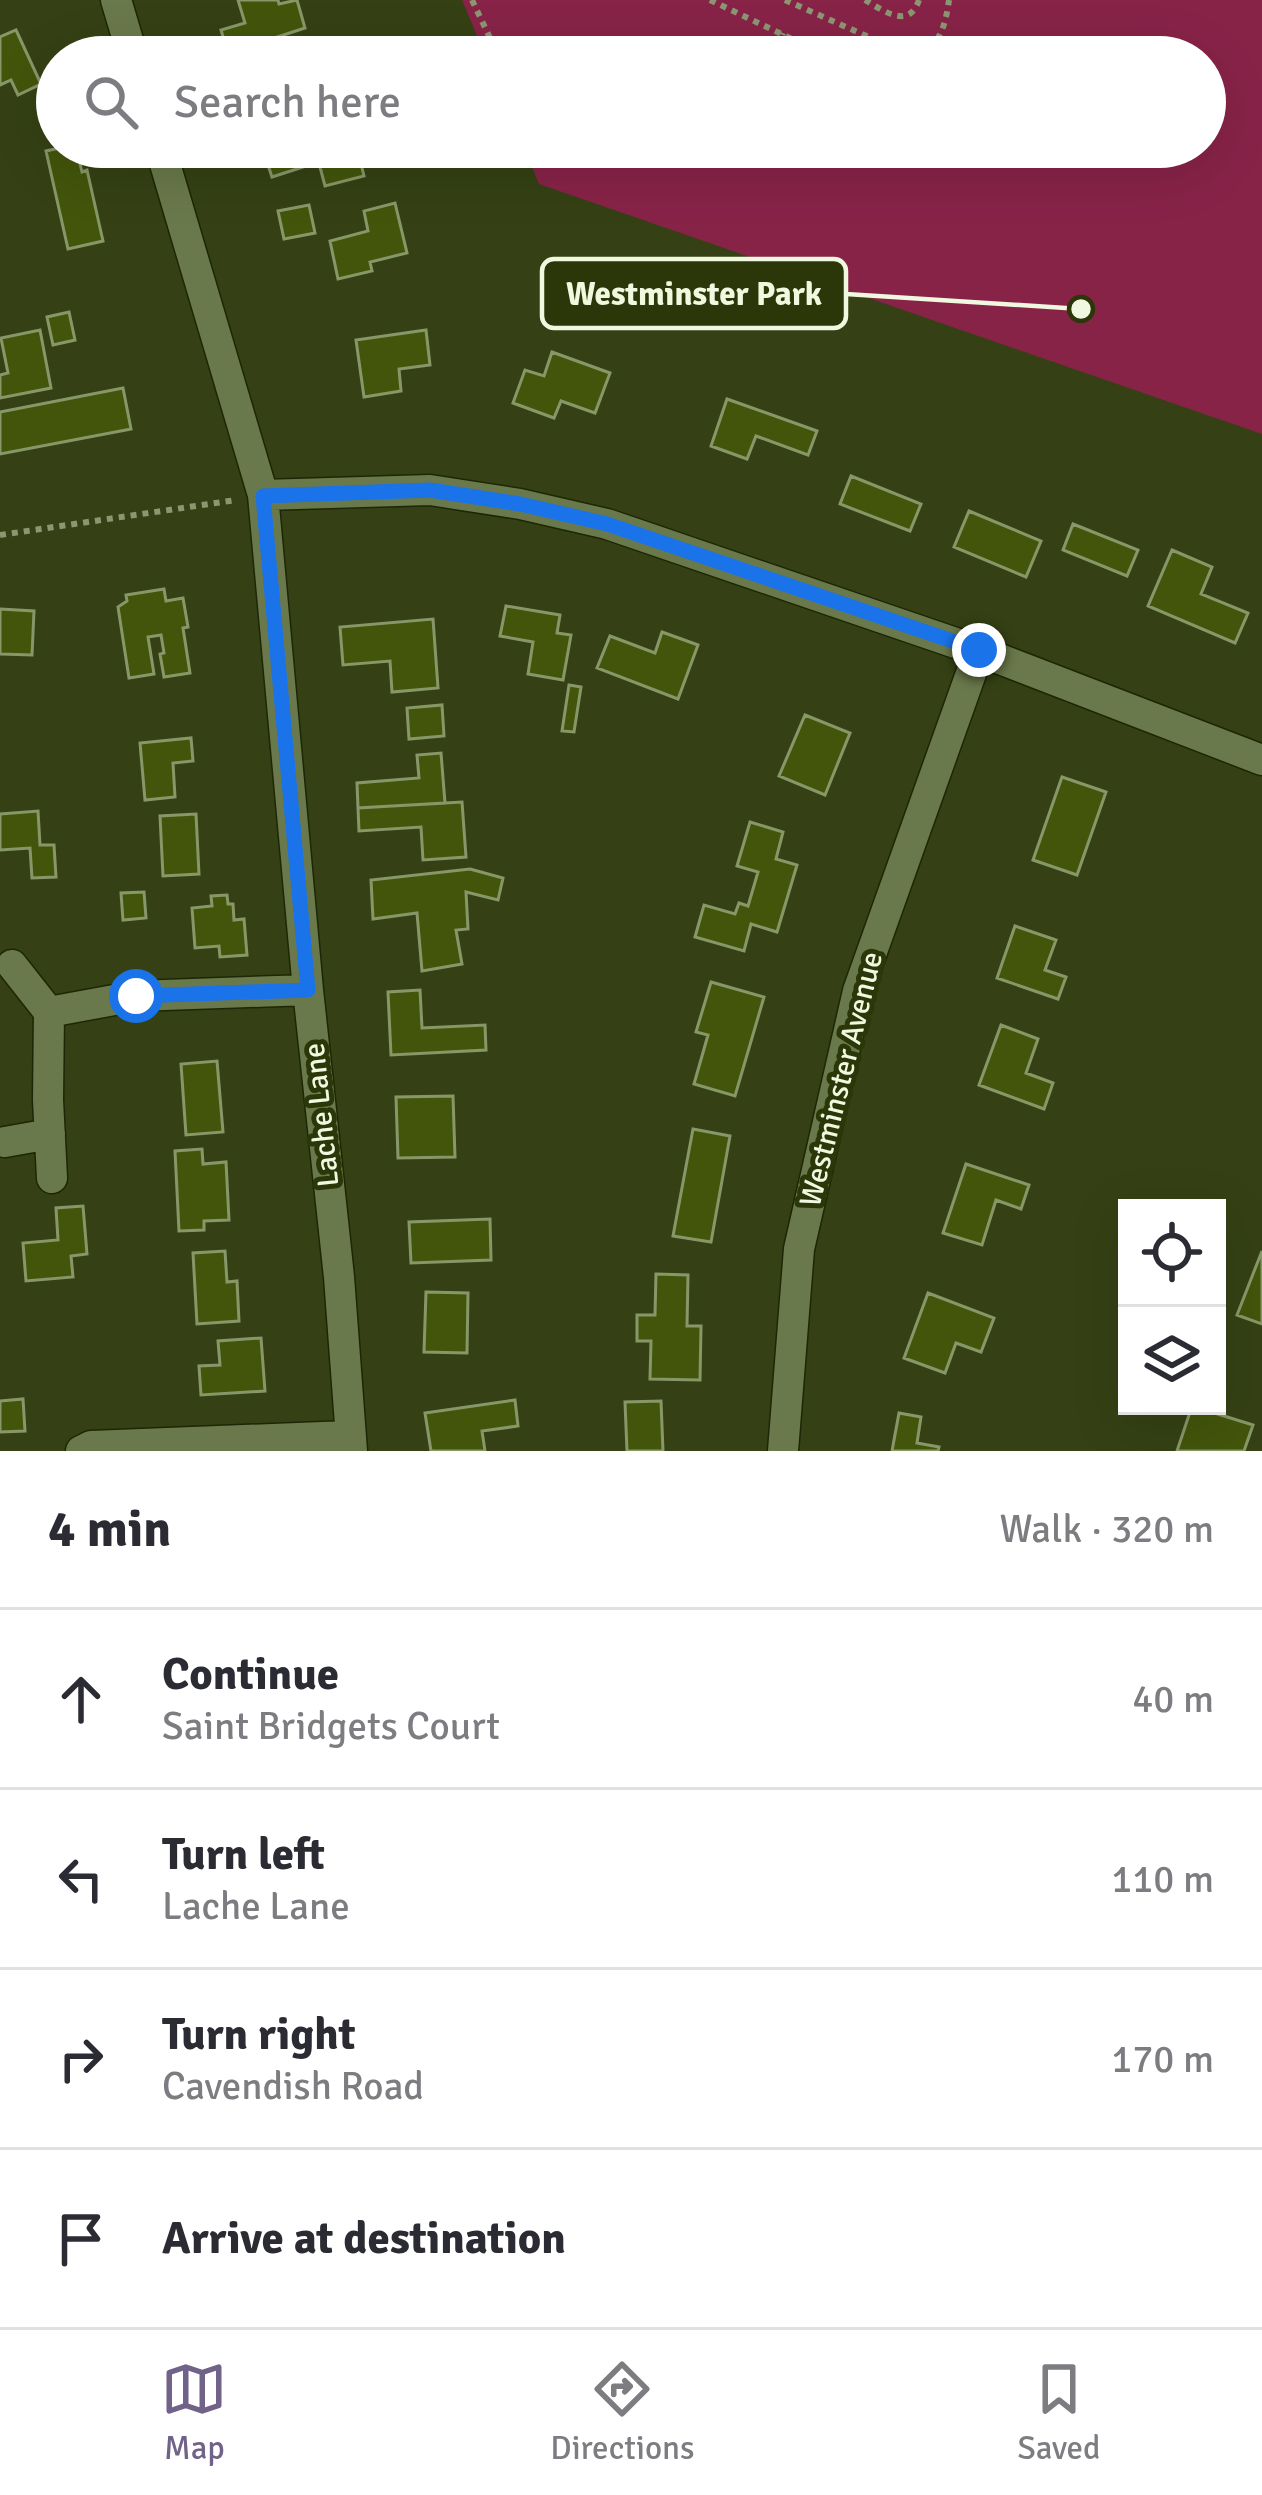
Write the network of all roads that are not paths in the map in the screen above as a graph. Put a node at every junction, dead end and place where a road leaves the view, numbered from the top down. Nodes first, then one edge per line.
1 (116, 0) edge
2 (127, 36) edge
3 (166, 168) edge
4 (263, 496) junction
5 (979, 650) junction
6 (1262, 760) edge
7 (12, 965) dead end
8 (308, 990) junction
9 (49, 1012) junction
10 (50, 1134) junction
11 (5, 1142) dead end
12 (52, 1178) dead end
13 (350, 1443) edge
14 (81, 1451) edge
15 (783, 1451) edge

1 - 2 street
3 - 4 street, Lache Lane
4 - 5 street
4 - 8 street, Lache Lane
5 - 6 street
5 - 15 street, Westminster Avenue
7 - 9 street
8 - 9 street
8 - 13 street, Lache Lane
9 - 10 street
10 - 11 street
10 - 12 street
13 - 14 street

